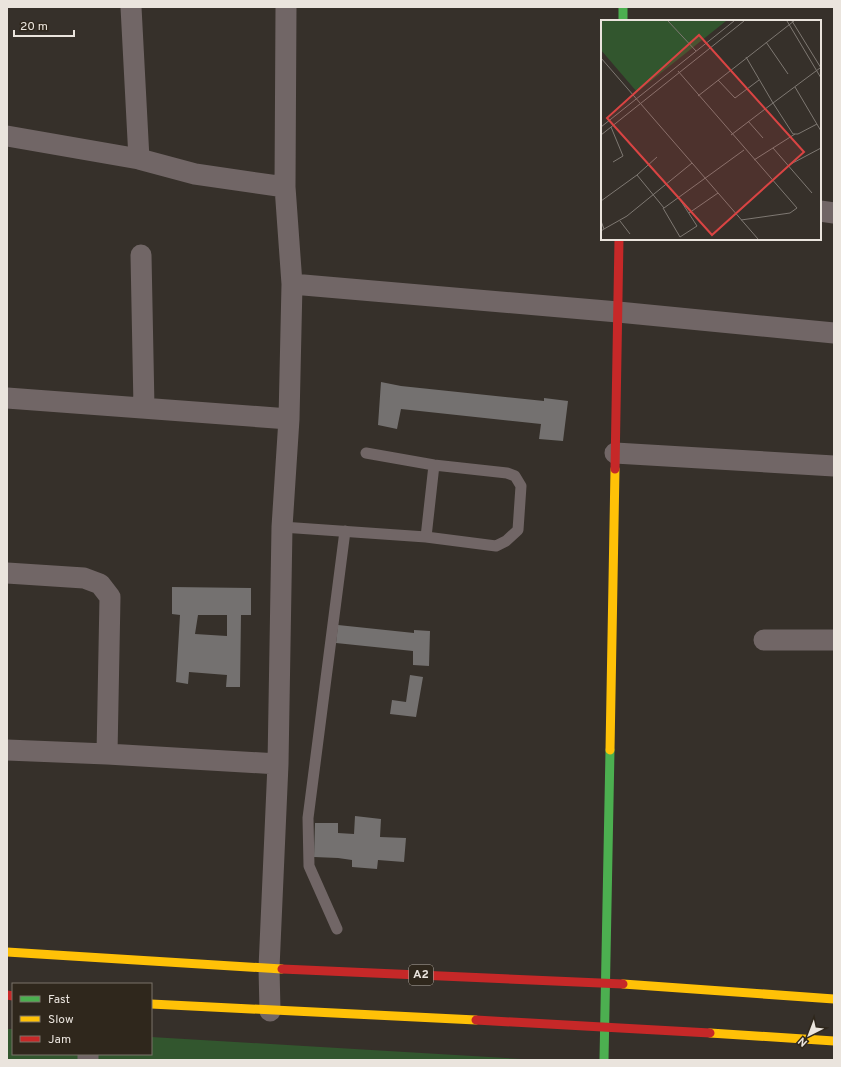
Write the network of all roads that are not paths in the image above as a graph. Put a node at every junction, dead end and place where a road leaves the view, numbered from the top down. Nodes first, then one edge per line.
1 (131, 7) edge
2 (286, 7) edge
3 (624, 7) edge
4 (623, 20) edge
5 (7, 136) edge
6 (139, 159) junction
7 (285, 187) junction
8 (821, 211) edge
9 (834, 213) edge
10 (619, 240) edge
11 (141, 255) dead end
12 (292, 284) junction
13 (618, 312) junction
14 (834, 333) edge
15 (7, 398) edge
16 (144, 408) junction
17 (289, 419) junction
18 (615, 453) junction
19 (366, 454) dead end
20 (434, 465) junction
21 (834, 466) edge
22 (282, 527) junction
23 (345, 532) junction
24 (426, 537) junction
25 (7, 573) edge
26 (764, 640) dead end
27 (834, 640) edge
28 (7, 750) edge
29 (107, 754) junction
30 (278, 764) junction
31 (337, 929) dead end
32 (7, 952) edge
33 (269, 968) junction
34 (606, 983) junction
35 (834, 999) edge
36 (152, 1004) edge
37 (270, 1011) junction
38 (605, 1027) junction
39 (834, 1041) edge
40 (604, 1060) edge

1 - 6 street
2 - 7 street
3 - 4 main road
5 - 6 street
6 - 7 street
7 - 12 street
8 - 9 street
10 - 13 main road
11 - 16 street
12 - 13 street
12 - 17 street
13 - 14 street
13 - 18 main road
15 - 16 street
16 - 17 street
17 - 22 street
18 - 21 street
18 - 34 main road
19 - 20 lane
20 - 24 lane
20 - 24 lane
22 - 23 lane
22 - 30 street
23 - 24 lane
23 - 31 lane
25 - 29 street
26 - 27 street
28 - 29 street
29 - 30 street
30 - 33 street
32 - 33 main road, A2
33 - 34 main road, A2
33 - 37 street
34 - 35 main road, A2
34 - 38 main road
36 - 37 main road
37 - 38 main road
38 - 39 main road
38 - 40 main road

